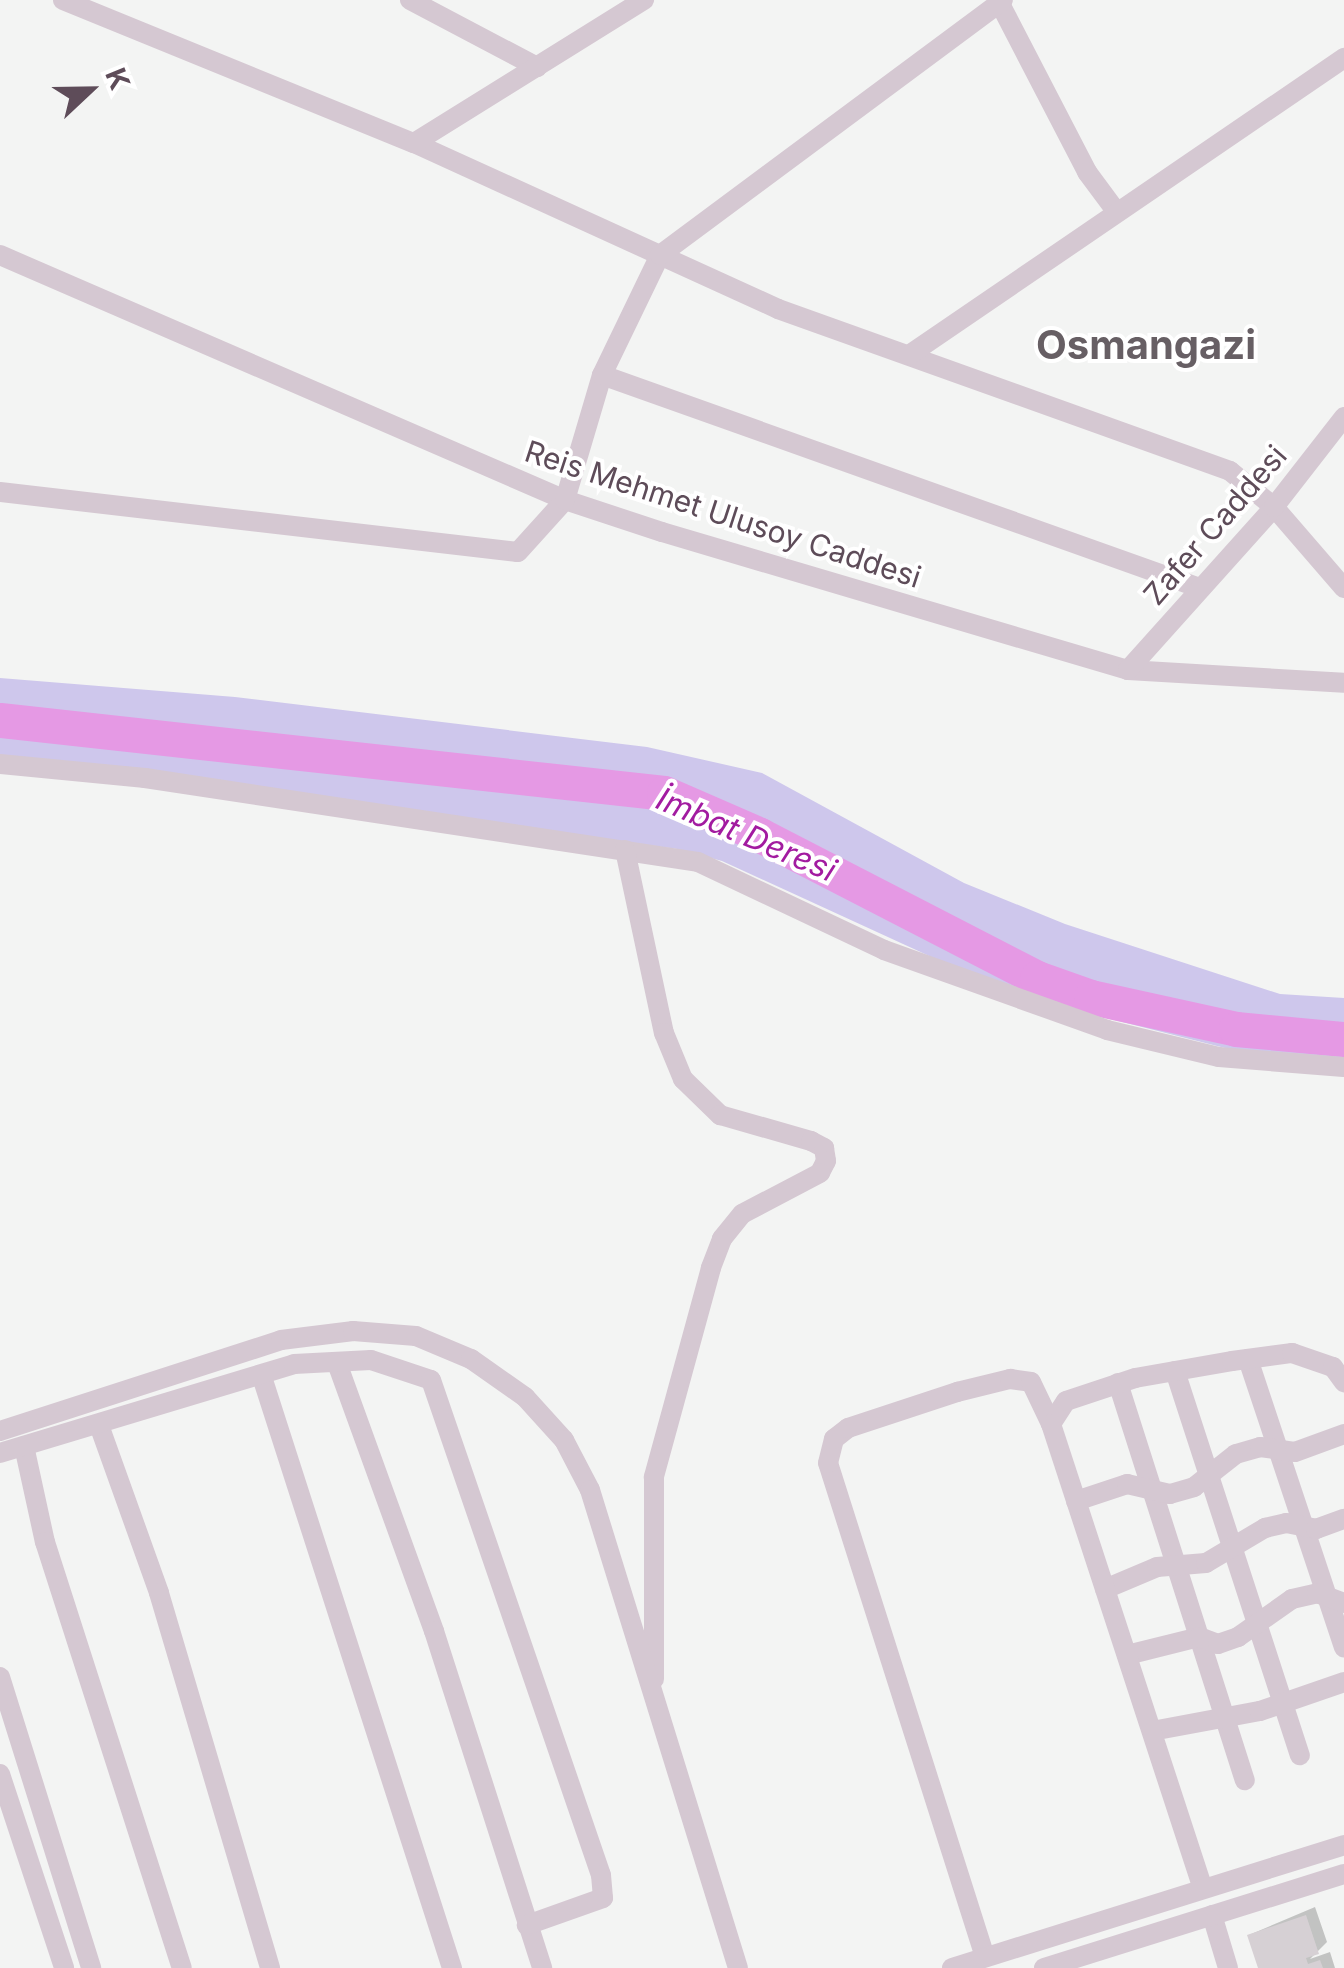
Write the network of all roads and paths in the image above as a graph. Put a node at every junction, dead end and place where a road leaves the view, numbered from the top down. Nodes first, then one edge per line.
1 (63, 0) edge
2 (410, 0) edge
3 (1000, 1) edge
4 (638, 2) edge
5 (1344, 58) edge
6 (537, 67) junction
7 (414, 143) junction
8 (1116, 211) junction
9 (0, 255) edge
10 (660, 255) junction
11 (909, 355) junction
12 (602, 375) junction
13 (1344, 417) edge
14 (0, 492) edge
15 (564, 500) junction
16 (1274, 507) junction
17 (1200, 588) junction
18 (1344, 588) edge
19 (1128, 670) junction
20 (1344, 683) edge
21 (0, 764) edge
22 (626, 850) junction
23 (1344, 1067) edge
24 (1248, 1359) junction
25 (337, 1363) junction
26 (1176, 1371) junction
27 (262, 1376) junction
28 (1344, 1382) edge
29 (1118, 1383) junction
30 (99, 1424) junction
31 (1051, 1424) junction
32 (0, 1432) edge
33 (1344, 1434) edge
34 (24, 1446) junction
35 (1278, 1450) junction
36 (0, 1454) edge
37 (1209, 1475) junction
38 (1152, 1490) junction
39 (1076, 1501) junction
40 (1344, 1519) edge
41 (1304, 1526) junction
42 (1233, 1549) junction
43 (1177, 1567) junction
44 (1105, 1589) junction
45 (1336, 1600) edge
46 (1256, 1622) junction
47 (1199, 1637) junction
48 (1344, 1647) edge
49 (1126, 1655) junction
50 (0, 1677) edge
51 (1344, 1682) edge
52 (653, 1696) junction
53 (1282, 1702) junction
54 (1225, 1716) junction
55 (1152, 1732) junction
56 (1300, 1756) dead end
57 (0, 1774) edge
58 (1245, 1780) dead end
59 (1344, 1845) edge
60 (1344, 1874) edge
61 (1202, 1887) junction
62 (1212, 1915) junction
63 (527, 1925) junction
64 (985, 1957) junction
65 (64, 1968) edge
66 (91, 1968) edge
67 (182, 1968) edge
68 (270, 1968) edge
69 (452, 1968) edge
70 (542, 1968) edge
71 (738, 1968) edge
72 (952, 1968) edge
73 (1044, 1968) edge
74 (1228, 1968) edge

1 - 7 street
2 - 6 street
3 - 8 street
3 - 10 street
4 - 6 street
5 - 8 street
6 - 7 street
7 - 10 street
8 - 11 street
9 - 15 street, Reis Mehmet Ulusoy Caddesi
10 - 11 street
10 - 12 street
11 - 16 street
12 - 15 street
12 - 17 street
13 - 16 street, Zafer Caddesi
14 - 15 street
15 - 19 street, Reis Mehmet Ulusoy Caddesi
16 - 17 street, Zafer Caddesi
16 - 18 street
17 - 19 street, Zafer Caddesi
19 - 20 street, Reis Mehmet Ulusoy Caddesi
21 - 22 street
22 - 23 street
22 - 52 street
24 - 26 street
24 - 28 street
24 - 35 street
25 - 27 street
25 - 63 street
25 - 63 street
26 - 29 street
26 - 37 street
27 - 30 street
27 - 69 street
29 - 31 street
29 - 38 street
30 - 34 street
30 - 68 street
31 - 39 street
31 - 64 street
32 - 52 street
33 - 35 street
34 - 36 street
34 - 67 street
35 - 37 street
35 - 41 street
37 - 38 street
37 - 42 street
38 - 39 street
38 - 43 street
39 - 44 street
40 - 41 street
41 - 42 street
41 - 45 street
42 - 43 street
42 - 46 street
43 - 44 street
43 - 47 street
44 - 49 street
45 - 46 street
45 - 48 street
46 - 47 street
46 - 53 street
47 - 49 street
47 - 54 street
49 - 55 street
50 - 66 street
51 - 53 street
52 - 71 street
53 - 54 street
53 - 56 street
54 - 55 street
54 - 58 street
55 - 61 street
57 - 65 street
59 - 61 street
60 - 62 street
61 - 62 street
61 - 64 street
62 - 73 street
62 - 74 street
63 - 70 street
64 - 72 street

